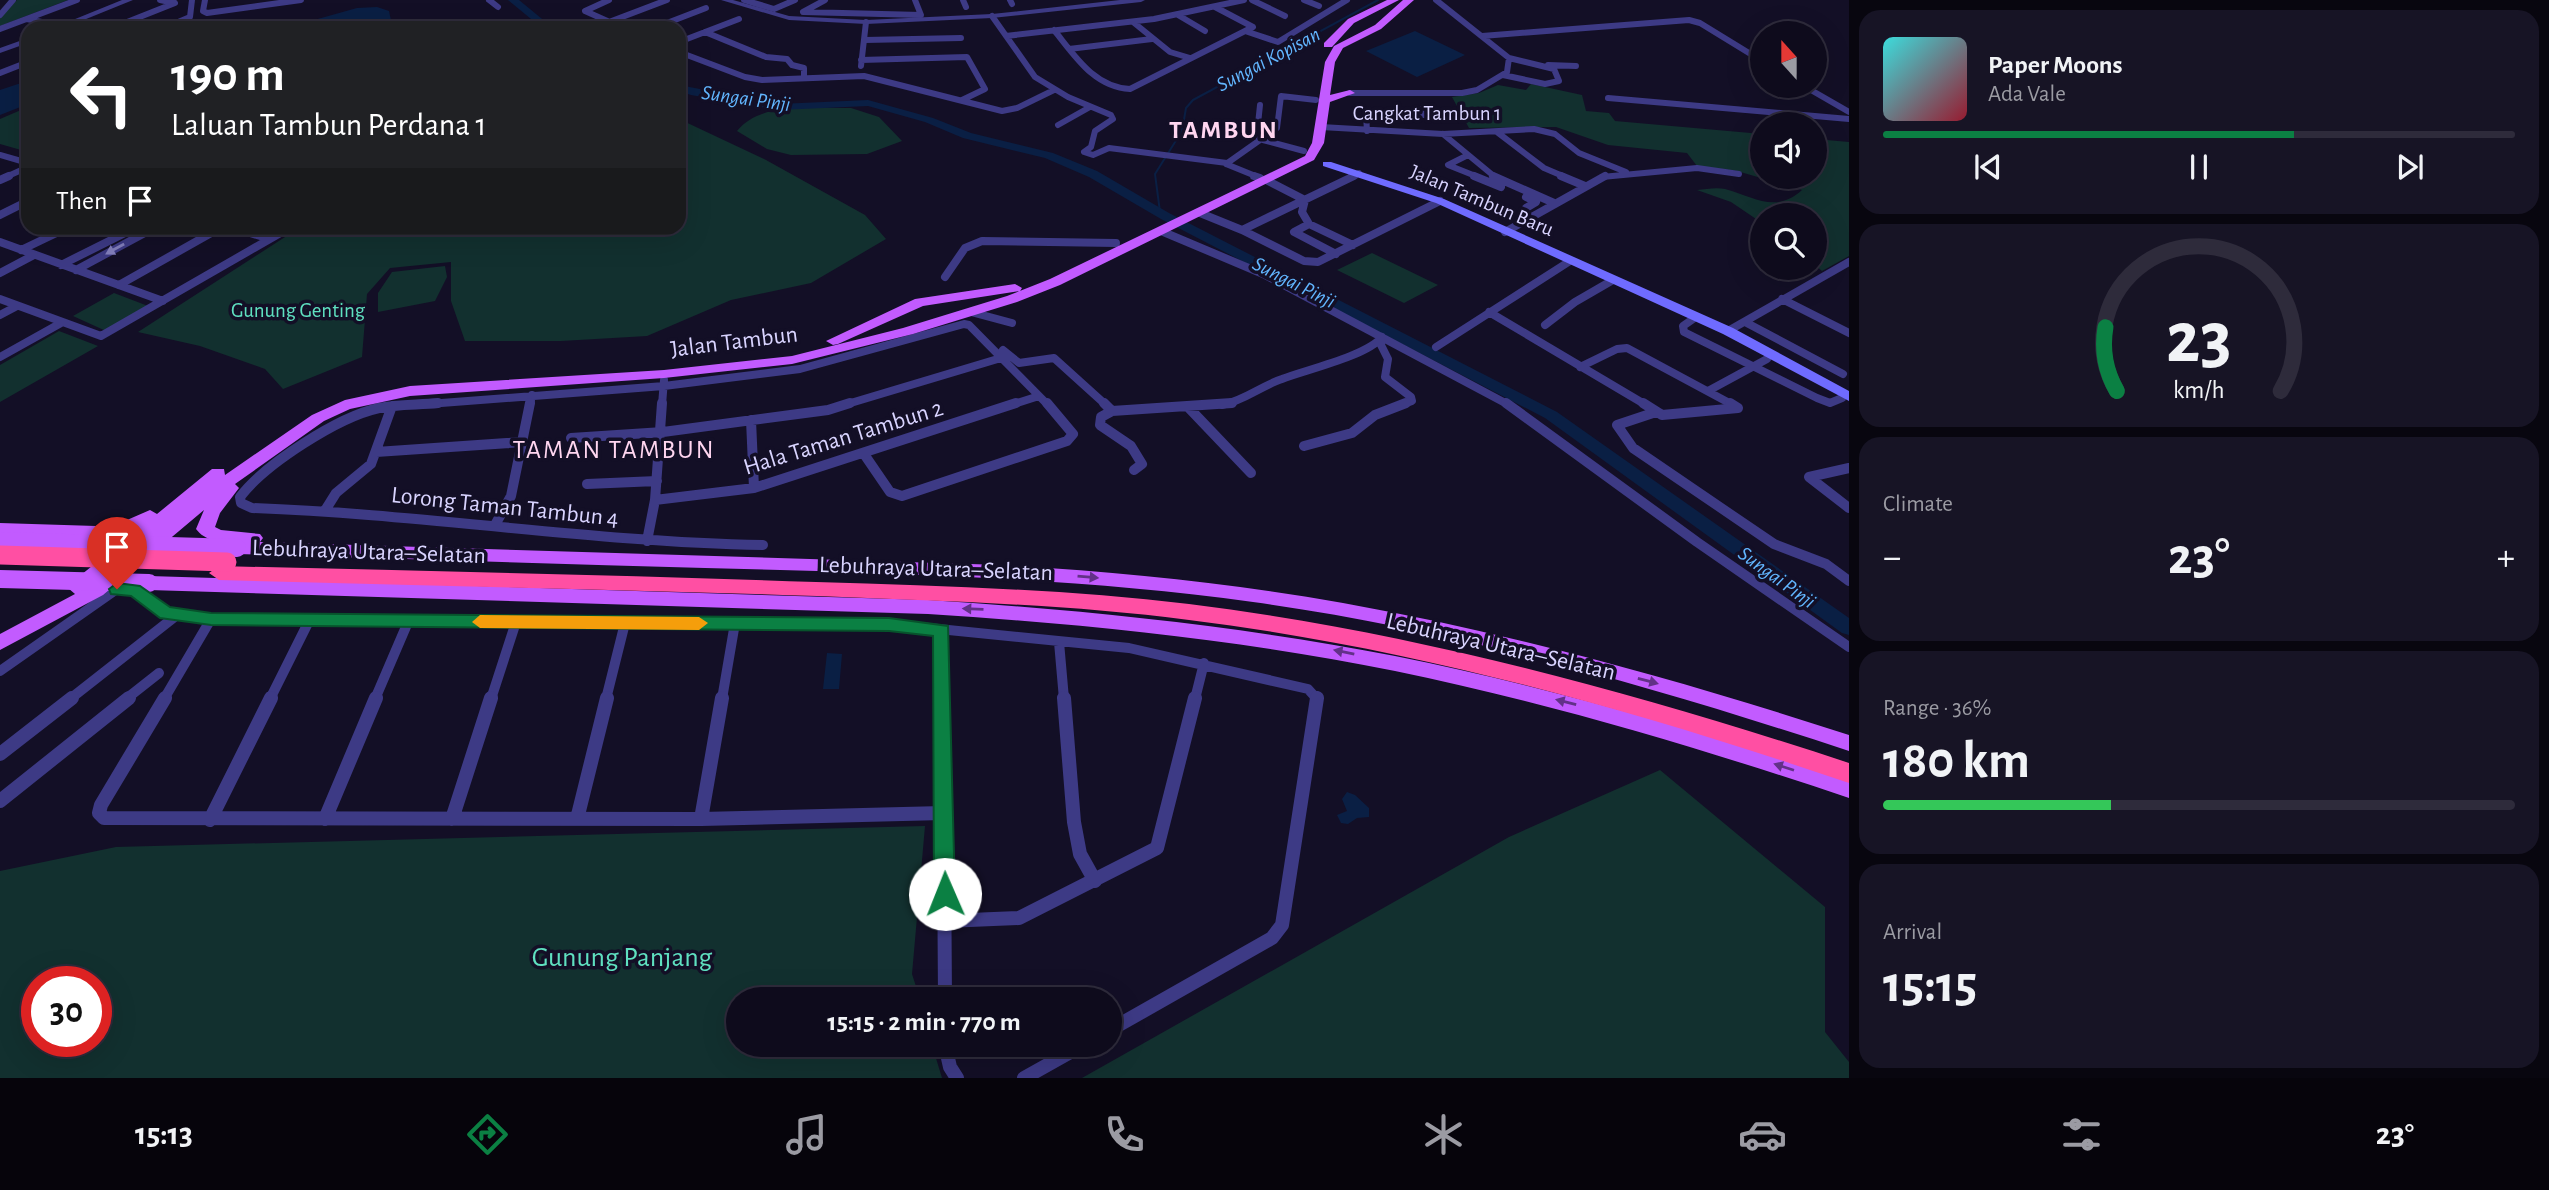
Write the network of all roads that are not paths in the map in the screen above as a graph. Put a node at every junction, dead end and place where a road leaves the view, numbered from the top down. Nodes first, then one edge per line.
1 (77, 0) edge
2 (130, 0) edge
3 (160, 0) edge
4 (183, 0) edge
5 (192, 0) edge
6 (205, 0) edge
7 (301, 0) edge
8 (489, 0) edge
9 (609, 0) edge
10 (667, 0) edge
11 (725, 0) edge
12 (744, 0) edge
13 (795, 0) edge
14 (812, 0) edge
15 (825, 0) edge
16 (915, 0) edge
17 (963, 0) edge
18 (1134, 0) edge
19 (1244, 0) edge
20 (1252, 0) edge
21 (1304, 0) edge
22 (1347, 0) edge
23 (1394, 0) edge
24 (1409, 0) edge
25 (1436, 0) edge
26 (12, 1) edge
27 (1119, 1) edge
28 (175, 3) junction
29 (256, 3) edge
30 (0, 4) edge
31 (1319, 6) dead end
32 (1215, 7) junction
33 (498, 8) dead end
34 (706, 8) dead end
35 (966, 8) dead end
36 (1369, 11) junction
37 (0, 15) edge
38 (1178, 15) junction
39 (777, 16) junction
40 (992, 16) junction
41 (1285, 16) dead end
42 (27, 19) junction
43 (739, 19) dead end
44 (1388, 19) junction
45 (21, 21) edge
46 (22, 21) edge
47 (35, 21) edge
48 (75, 21) edge
49 (130, 21) edge
50 (181, 21) edge
51 (607, 21) edge
52 (612, 21) edge
53 (672, 21) edge
54 (866, 22) junction
55 (1133, 22) junction
56 (1345, 28) junction
57 (0, 29) edge
58 (1054, 30) junction
59 (1205, 31) dead end
60 (705, 32) junction
61 (1245, 32) junction
62 (1366, 32) junction
63 (1006, 36) junction
64 (1482, 36) junction
65 (961, 38) dead end
66 (686, 39) edge
67 (1152, 39) junction
68 (865, 40) junction
69 (21, 43) edge
70 (1069, 49) junction
71 (0, 51) edge
72 (1750, 54) edge
73 (686, 55) edge
74 (1190, 58) junction
75 (1509, 58) junction
76 (861, 60) junction
77 (913, 60) junction
78 (21, 65) edge
79 (1546, 65) junction
80 (1576, 66) dead end
81 (913, 71) dead end
82 (0, 73) edge
83 (860, 75) junction
84 (1503, 75) junction
85 (804, 78) junction
86 (1054, 90) junction
87 (1323, 93) junction
88 (1350, 93) joint
89 (1824, 98) edge
90 (1608, 99) dead end
91 (961, 100) junction
92 (1260, 105) dead end
93 (1090, 107) junction
94 (1423, 108) dead end
95 (1849, 113) edge
96 (1849, 119) edge
97 (1058, 125) dead end
98 (1321, 127) junction
99 (1367, 131) junction
100 (1497, 132) junction
101 (1443, 134) junction
102 (1263, 140) junction
103 (1310, 152) junction
104 (0, 155) edge
105 (1468, 155) junction
106 (21, 162) edge
107 (1227, 163) junction
108 (1327, 164) junction
109 (1300, 165) junction
110 (21, 169) edge
111 (1626, 172) junction
112 (1359, 173) junction
113 (1739, 174) dead end
114 (1264, 179) junction
115 (0, 180) edge
116 (1585, 186) junction
117 (1305, 200) junction
118 (1440, 201) junction
119 (1554, 203) junction
120 (21, 204) edge
121 (1526, 208) dead end
122 (0, 215) edge
123 (1190, 215) junction
124 (1309, 224) junction
125 (1164, 227) junction
126 (1242, 230) junction
127 (1504, 232) junction
128 (39, 235) edge
129 (50, 235) edge
130 (119, 235) edge
131 (141, 235) edge
132 (208, 235) edge
133 (257, 235) edge
134 (277, 235) edge
135 (270, 239) junction
136 (0, 242) edge
137 (1116, 243) junction
138 (1353, 245) junction
139 (16, 249) junction
140 (1335, 254) junction
141 (34, 255) junction
142 (1570, 261) junction
143 (1849, 262) edge
144 (61, 265) junction
145 (76, 270) junction
146 (0, 273) edge
147 (945, 277) dead end
148 (1615, 281) junction
149 (119, 285) junction
150 (956, 295) junction
151 (0, 299) edge
152 (1782, 299) junction
153 (163, 301) junction
154 (18, 306) junction
155 (987, 307) junction
156 (1489, 312) junction
157 (0, 315) edge
158 (891, 315) junction
159 (966, 316) junction
160 (1693, 319) junction
161 (1745, 322) junction
162 (61, 323) junction
163 (1012, 323) dead end
164 (1545, 325) dead end
165 (1710, 328) junction
166 (908, 331) junction
167 (1728, 331) junction
168 (1849, 332) edge
169 (1381, 339) junction
170 (1436, 347) dead end
171 (1757, 348) junction
172 (0, 357) edge
173 (1001, 358) junction
174 (1767, 359) junction
175 (1789, 366) junction
176 (1580, 367) junction
177 (1752, 368) junction
178 (1843, 374) dead end
179 (664, 380) junction
180 (1708, 391) junction
181 (532, 395) junction
182 (1039, 396) junction
183 (1847, 399) edge
184 (392, 406) junction
185 (1189, 408) junction
186 (1112, 411) junction
187 (1656, 412) junction
188 (318, 418) junction
189 (751, 420) junction
190 (663, 432) junction
191 (571, 438) dead end
192 (523, 442) junction
193 (1304, 446) dead end
194 (376, 452) junction
195 (864, 454) junction
196 (1849, 468) edge
197 (1134, 470) dead end
198 (1251, 473) dead end
199 (212, 477) junction
200 (657, 481) junction
201 (587, 484) dead end
202 (754, 488) junction
203 (655, 500) junction
204 (1849, 508) edge
205 (327, 509) junction
206 (495, 525) junction
207 (0, 529) edge
208 (0, 541) edge
209 (647, 541) junction
210 (763, 545) dead end
211 (0, 555) edge
212 (227, 561) junction
213 (721, 562) junction
214 (0, 566) edge
215 (0, 579) edge
216 (1849, 581) edge
217 (117, 589) junction
218 (97, 590) junction
219 (177, 615) junction
220 (211, 619) junction
221 (309, 621) junction
222 (408, 622) junction
223 (516, 622) junction
224 (625, 623) junction
225 (735, 623) junction
226 (0, 628) edge
227 (942, 631) junction
228 (1059, 642) junction
229 (0, 643) edge
230 (1849, 647) edge
231 (1204, 663) junction
232 (0, 671) edge
233 (159, 673) dead end
234 (1849, 743) edge
235 (0, 754) edge
236 (1849, 760) edge
237 (1849, 773) edge
238 (1849, 789) edge
239 (0, 801) edge
240 (943, 813) junction
241 (325, 819) junction
242 (452, 819) junction
243 (577, 819) junction
244 (701, 819) junction
245 (210, 820) junction
246 (1096, 881) junction
247 (945, 921) junction
248 (945, 987) edge
249 (1122, 1023) edge
250 (947, 1057) edge
251 (1062, 1057) edge
252 (957, 1078) edge
253 (1024, 1078) edge

1 - 42 street
2 - 48 street
3 - 28 street
4 - 28 street
5 - 50 street
6 - 29 street
7 - 29 street
8 - 33 street
9 - 51 street
10 - 52 street
11 - 39 street
12 - 13 street
14 - 39 street
15 - 16 street
17 - 35 street
18 - 27 street
19 - 32 street
20 - 41 street
21 - 31 street
22 - 61 street
23 - 36 main road
24 - 44 main road
25 - 64 street
26 - 30 street
26 - 37 street
27 - 40 street
28 - 49 street
32 - 38 street
32 - 61 street
34 - 53 street
36 - 44 main road
36 - 56 main road
38 - 55 street
38 - 59 street
39 - 54 street
40 - 54 street
40 - 63 street
42 - 46 street
42 - 47 street
43 - 60 street
44 - 62 main road
45 - 57 street
54 - 68 street
55 - 58 street
55 - 67 street
56 - 62 main road
56 - 87 main road
58 - 63 street
58 - 70 street
60 - 66 street
60 - 85 street
61 - 74 street
62 - 87 main road
63 - 86 street
64 - 72 street
64 - 75 street
65 - 68 street
67 - 70 street
67 - 74 street
68 - 76 street
69 - 71 street
70 - 74 street
73 - 85 street
75 - 79 street
75 - 84 street
76 - 77 street
76 - 83 street
77 - 81 street
77 - 91 street
78 - 82 street
79 - 80 street
79 - 84 street
83 - 85 street
83 - 91 street
84 - 88 street
86 - 91 street
86 - 93 street
87 - 88 main road
87 - 98 main road
87 - 102 street
87 - 103 main road
89 - 95 street
90 - 96 street
92 - 102 street
93 - 97 street
93 - 107 street
94 - 99 street
98 - 99 street, Cangkat Tambun 1
98 - 103 main road
99 - 101 street, Cangkat Tambun 1
100 - 101 street, Cangkat Tambun 1
100 - 111 street, Cangkat Tambun 1
100 - 116 street
101 - 105 street
102 - 103 street
102 - 107 street
103 - 108 main road
103 - 109 main road, Jalan Tambun
103 - 114 main road, Jalan Tambun
104 - 106 street
105 - 119 street
105 - 121 street
107 - 114 street
108 - 109 main road
108 - 112 main road, Jalan Tambun Baru
109 - 114 main road, Jalan Tambun
110 - 115 street
111 - 113 street
111 - 116 street
112 - 117 street
112 - 118 main road, Jalan Tambun Baru
114 - 117 street
114 - 123 main road, Jalan Tambun
116 - 119 street
117 - 124 street
117 - 126 street
118 - 127 main road, Jalan Tambun Baru
118 - 138 street
119 - 127 street
120 - 122 street
123 - 125 main road, Jalan Tambun
123 - 126 street
124 - 138 street
124 - 140 street
125 - 137 main road, Jalan Tambun
125 - 155 main road, Jalan Tambun
125 - 169 street
126 - 140 street
127 - 142 main road, Jalan Tambun Baru
128 - 139 street
129 - 139 street
130 - 144 street
131 -> 145 street
132 - 149 street
133 - 135 street
134 - 135 street
135 - 153 street
136 - 139 street
137 - 147 street
137 - 150 main road, Jalan Tambun
138 - 140 street
139 - 141 street
141 - 144 street
141 - 146 street
142 - 148 main road, Jalan Tambun Baru
142 - 156 street
143 - 152 street
144 - 145 street
145 - 149 street
148 - 160 main road, Jalan Tambun Baru
148 - 164 street
148 - 167 main road, Jalan Tambun Baru
149 - 153 street
150 - 155 main road
150 - 158 main road, Jalan Tambun
151 - 154 street
152 - 161 street
152 - 168 street
153 - 162 street
154 - 157 street
154 - 162 street
155 - 159 main road, Jalan Tambun
156 - 170 street
156 - 176 street
158 - 166 main road
158 - 199 main road, Jalan Tambun
159 - 163 street
159 - 166 main road, Jalan Tambun
159 - 173 street
159 - 179 street
159 - 186 street
160 - 165 main road, Jalan Tambun Baru
160 - 177 street
161 - 167 street
161 - 178 street
162 - 172 street
165 - 167 main road
165 - 174 main road, Jalan Tambun Baru
166 - 179 main road, Jalan Tambun
167 - 171 main road, Jalan Tambun Baru
169 - 185 street
169 - 193 street
169 - 230 street
171 - 174 main road
171 - 175 main road, Jalan Tambun Baru
173 - 182 street
173 - 189 street
174 - 175 main road
174 - 177 street
174 - 183 main road, Jalan Tambun Baru
175 - 183 main road, Jalan Tambun Baru
176 - 180 street
176 - 187 street
177 - 180 street
177 - 183 street
179 - 181 street
179 - 188 main road, Jalan Tambun
179 - 190 street
180 - 187 street
181 - 184 street
181 - 192 street
182 - 195 street, Hala Taman Tambun 2
182 - 195 street
184 - 194 street
184 - 205 street, Lorong Taman Tambun 4
185 - 186 street
185 - 198 street
186 - 197 street
187 - 216 street
188 - 213 main road
188 - 218 main road, Jalan Tambun
189 - 190 street
189 - 202 street
190 - 191 street
190 - 200 street
192 - 194 street
192 - 206 street
194 - 205 street
195 - 202 street, Hala Taman Tambun 2
196 - 204 street
199 - 207 main road
199 - 226 main road, Jalan Tambun
200 - 201 street
200 - 203 street
202 - 203 street, Hala Taman Tambun 2
203 - 209 street
205 - 206 street, Lorong Taman Tambun 4
206 - 209 street, Lorong Taman Tambun 4
208 - 212 main road, bridge
209 - 210 street, Lorong Taman Tambun 4
211 - 212 highway, Lebuhraya Utara–Selatan, bridge
212 - 213 main road
212 - 214 highway, Lebuhraya Utara–Selatan
212 - 236 highway, Lebuhraya Utara–Selatan
212 - 237 highway, Lebuhraya Utara–Selatan
213 -> 234 main road
238 -> 215 main road, bridge
217 - 218 street
217 - 219 street
217 - 232 street
218 - 229 main road, Jalan Tambun
219 - 220 street
219 - 235 street
220 - 221 street
220 - 245 street
221 - 222 street
221 - 245 street
222 - 223 street
222 - 241 street
223 - 224 street
223 - 242 street
224 - 225 street
224 - 243 street
225 - 227 street
225 - 244 street
227 - 228 street
227 - 240 street
228 - 231 street
228 - 246 street
231 - 246 street
231 - 249 street
233 - 239 street
240 - 244 street
240 - 247 street
241 - 242 street
241 - 245 street
242 - 243 street
243 - 244 street
246 - 247 street
247 - 248 street
250 - 252 street
251 - 253 street

